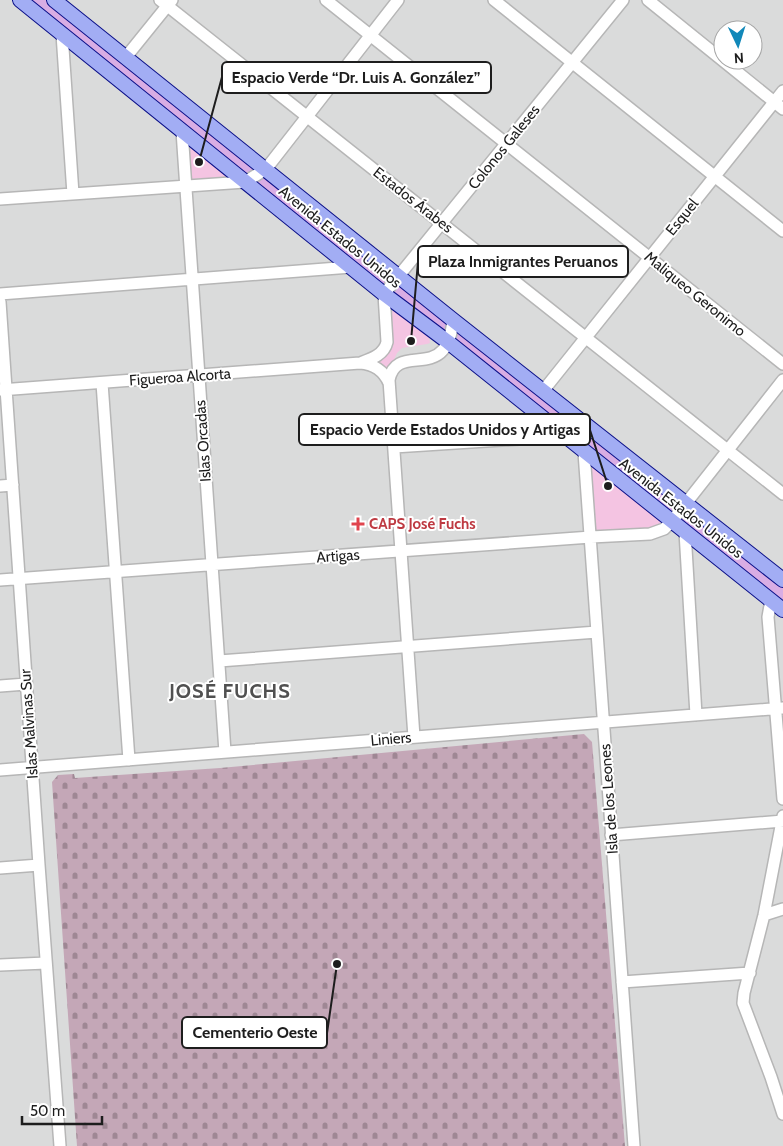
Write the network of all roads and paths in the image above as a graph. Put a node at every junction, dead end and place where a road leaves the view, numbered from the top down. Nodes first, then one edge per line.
1 (20, 0) edge
2 (54, 0) edge
3 (326, 0) edge
4 (398, 0) edge
5 (494, 0) edge
6 (623, 0) edge
7 (648, 0) edge
8 (167, 2) edge
9 (62, 34) junction
10 (370, 35) junction
11 (126, 58) junction
12 (572, 62) junction
13 (783, 91) edge
14 (778, 106) edge
15 (306, 116) junction
16 (182, 130) junction
17 (507, 144) junction
18 (266, 169) junction
19 (714, 176) junction
20 (246, 182) junction
21 (186, 186) junction
22 (72, 194) junction
23 (0, 199) edge
24 (442, 224) junction
25 (783, 231) edge
26 (649, 257) junction
27 (351, 267) junction
28 (399, 277) junction
29 (192, 279) junction
30 (0, 294) edge
31 (384, 294) junction
32 (0, 302) edge
33 (453, 320) junction
34 (585, 337) junction
35 (448, 342) junction
36 (360, 363) junction
37 (783, 364) edge
38 (199, 376) junction
39 (783, 380) edge
40 (102, 383) junction
41 (389, 383) junction
42 (3, 389) edge
43 (542, 390) junction
44 (565, 436) junction
45 (394, 448) junction
46 (727, 450) junction
47 (584, 452) junction
48 (13, 485) junction
49 (0, 486) edge
50 (783, 494) edge
51 (685, 503) junction
52 (672, 521) junction
53 (685, 532) junction
54 (591, 537) junction
55 (401, 551) junction
56 (212, 565) junction
57 (115, 572) junction
58 (19, 578) junction
59 (0, 580) edge
60 (783, 580) edge
61 (771, 600) junction
62 (783, 610) edge
63 (597, 632) junction
64 (408, 647) junction
65 (219, 661) junction
66 (26, 684) junction
67 (0, 686) edge
68 (779, 708) edge
69 (696, 716) junction
70 (603, 722) junction
71 (414, 737) junction
72 (225, 752) junction
73 (129, 760) junction
74 (32, 767) junction
75 (0, 770) edge
76 (783, 800) edge
77 (783, 816) edge
78 (782, 821) edge
79 (611, 835) junction
80 (39, 865) junction
81 (0, 868) edge
82 (783, 909) edge
83 (764, 915) junction
84 (46, 963) junction
85 (0, 965) edge
86 (750, 973) junction
87 (622, 982) junction
88 (783, 1073) edge
89 (771, 1077) junction
90 (783, 1114) edge
91 (60, 1146) edge
92 (634, 1146) edge

1 - 9 main road, Avenida Estados Unidos
2 - 11 main road, Avenida Estados Unidos
3 - 10 street, Maliqueo Geronimo
4 - 10 street
5 - 12 street
6 - 12 street, Colonos Galeses
7 - 14 street
8 - 11 street
8 - 15 street, Estados Árabes
9 - 16 main road, Avenida Estados Unidos
9 - 22 street
10 - 15 street
10 - 17 street, Maliqueo Geronimo
11 - 18 main road, Avenida Estados Unidos
12 - 17 street, Colonos Galeses
12 - 19 street
13 - 14 street, Esquel
14 - 19 street, Esquel
15 - 18 street
15 - 24 street, Estados Árabes
16 - 20 main road, Avenida Estados Unidos
16 - 21 street, Islas Orcadas
17 - 24 street, Colonos Galeses
17 - 26 street, Maliqueo Geronimo
18 - 20 street
18 - 28 main road, Avenida Estados Unidos
19 - 25 street
19 - 26 street, Esquel
20 - 21 street
20 - 27 main road, Avenida Estados Unidos
21 - 22 street
21 - 29 street, Islas Orcadas
22 - 23 street
24 - 28 street, Colonos Galeses
24 - 34 street, Estados Árabes
26 - 34 street, Esquel
26 - 37 street, Maliqueo Geronimo
27 - 29 street
27 - 31 main road, Avenida Estados Unidos
28 - 31 street, Colonos Galeses
28 - 33 main road, Avenida Estados Unidos
29 - 30 street
29 - 38 street, Islas Orcadas
31 - 35 main road, Avenida Estados Unidos
31 - 36 street
32 - 42 street, Islas Malvinas Sur
33 - 35 street
33 - 43 main road, Avenida Estados Unidos
34 - 43 street, Esquel
34 - 46 street, Estados Árabes
35 - 41 street
35 - 44 main road, Avenida Estados Unidos
36 - 38 street, Figueroa Alcorta
36 - 41 street
38 - 40 street, Figueroa Alcorta
38 - 56 street, Islas Orcadas
39 - 46 street
40 - 42 street, Figueroa Alcorta
40 - 57 street
41 - 45 street
42 - 48 street, Islas Malvinas Sur
43 - 51 main road, Avenida Estados Unidos
44 - 45 street
44 - 47 main road, Avenida Estados Unidos
45 - 55 street
46 - 50 street, Estados Árabes
46 - 51 street
47 - 52 main road, Avenida Estados Unidos
47 - 54 street, Isla de los Leones
48 - 49 street
48 - 58 street, Islas Malvinas Sur
51 - 52 street
51 - 60 main road, Avenida Estados Unidos
52 - 53 main road, Avenida Estados Unidos
52 - 54 street, Artigas
53 - 61 main road, Avenida Estados Unidos
53 - 69 street
54 - 55 street, Artigas
54 - 63 street, Isla de los Leones
55 - 56 street, Artigas
55 - 64 street
56 - 57 street, Artigas
56 - 65 street, Islas Orcadas
57 - 58 street, Artigas
57 - 73 street
58 - 59 street, Artigas
58 - 66 street, Islas Malvinas Sur
61 - 62 main road, Avenida Estados Unidos
61 - 68 street
63 - 64 street
63 - 70 street, Isla de los Leones
64 - 65 street
64 - 71 street
65 - 72 street, Islas Orcadas
66 - 67 street
66 - 74 street, Islas Malvinas Sur
68 - 69 street, Liniers
68 - 76 street
69 - 70 street, Liniers
70 - 71 street, Liniers
70 - 79 street, Isla de los Leones
71 - 72 street, Liniers
72 - 73 street, Liniers
73 - 74 street, Liniers
74 - 75 street, Liniers
74 - 80 street, Islas Malvinas Sur
77 - 78 street
78 - 79 street
78 - 83 street
79 - 87 street, Isla de los Leones
80 - 81 street
80 - 84 street, Islas Malvinas Sur
82 - 83 street
83 - 86 street
84 - 85 street
84 - 91 street, Islas Malvinas Sur
86 - 87 street
86 - 89 street
87 - 92 street, Isla de los Leones
88 - 89 street
89 - 90 street

